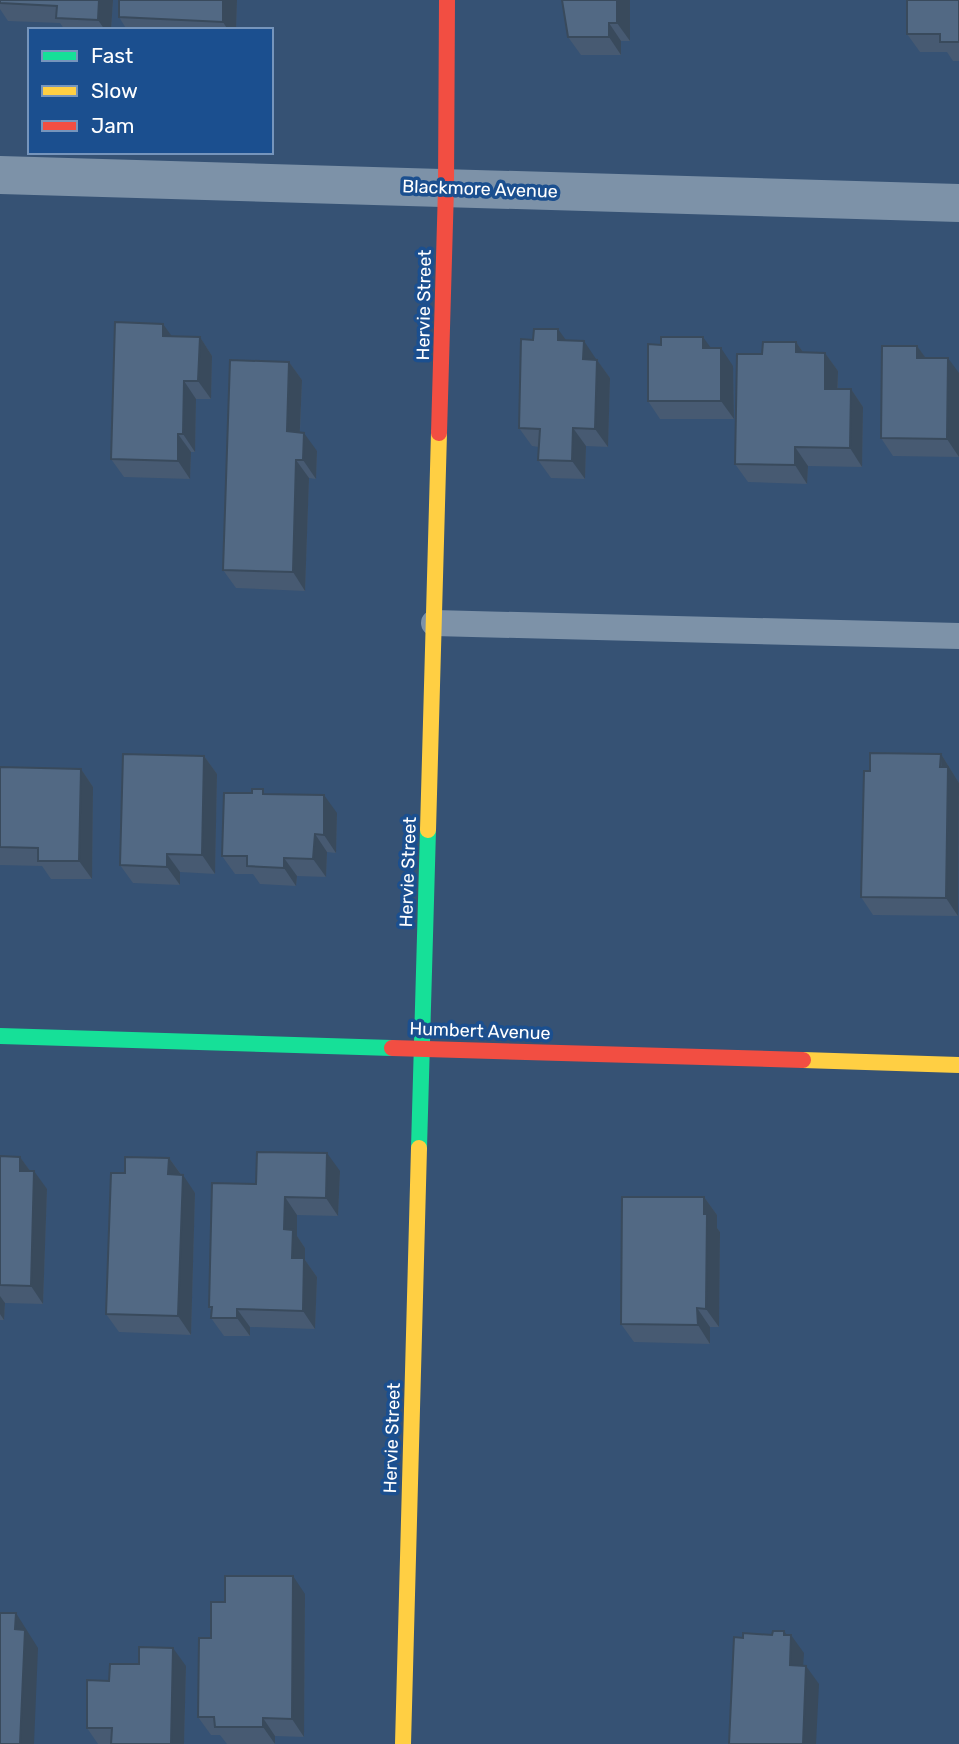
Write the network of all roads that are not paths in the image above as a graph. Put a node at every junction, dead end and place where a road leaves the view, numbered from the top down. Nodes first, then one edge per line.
1 (447, 0) edge
2 (0, 175) edge
3 (446, 188) junction
4 (959, 203) edge
5 (435, 623) junction
6 (959, 636) edge
7 (0, 1036) edge
8 (422, 1049) junction
9 (959, 1065) edge
10 (403, 1744) edge

1 - 3 street, Hervie Street
2 - 3 street, Blackmore Avenue
3 - 4 street, Blackmore Avenue
3 - 5 street, Hervie Street
5 - 6 lane
5 - 8 street, Hervie Street
7 - 8 street, Humbert Avenue
8 - 9 street, Humbert Avenue
8 - 10 street, Hervie Street

